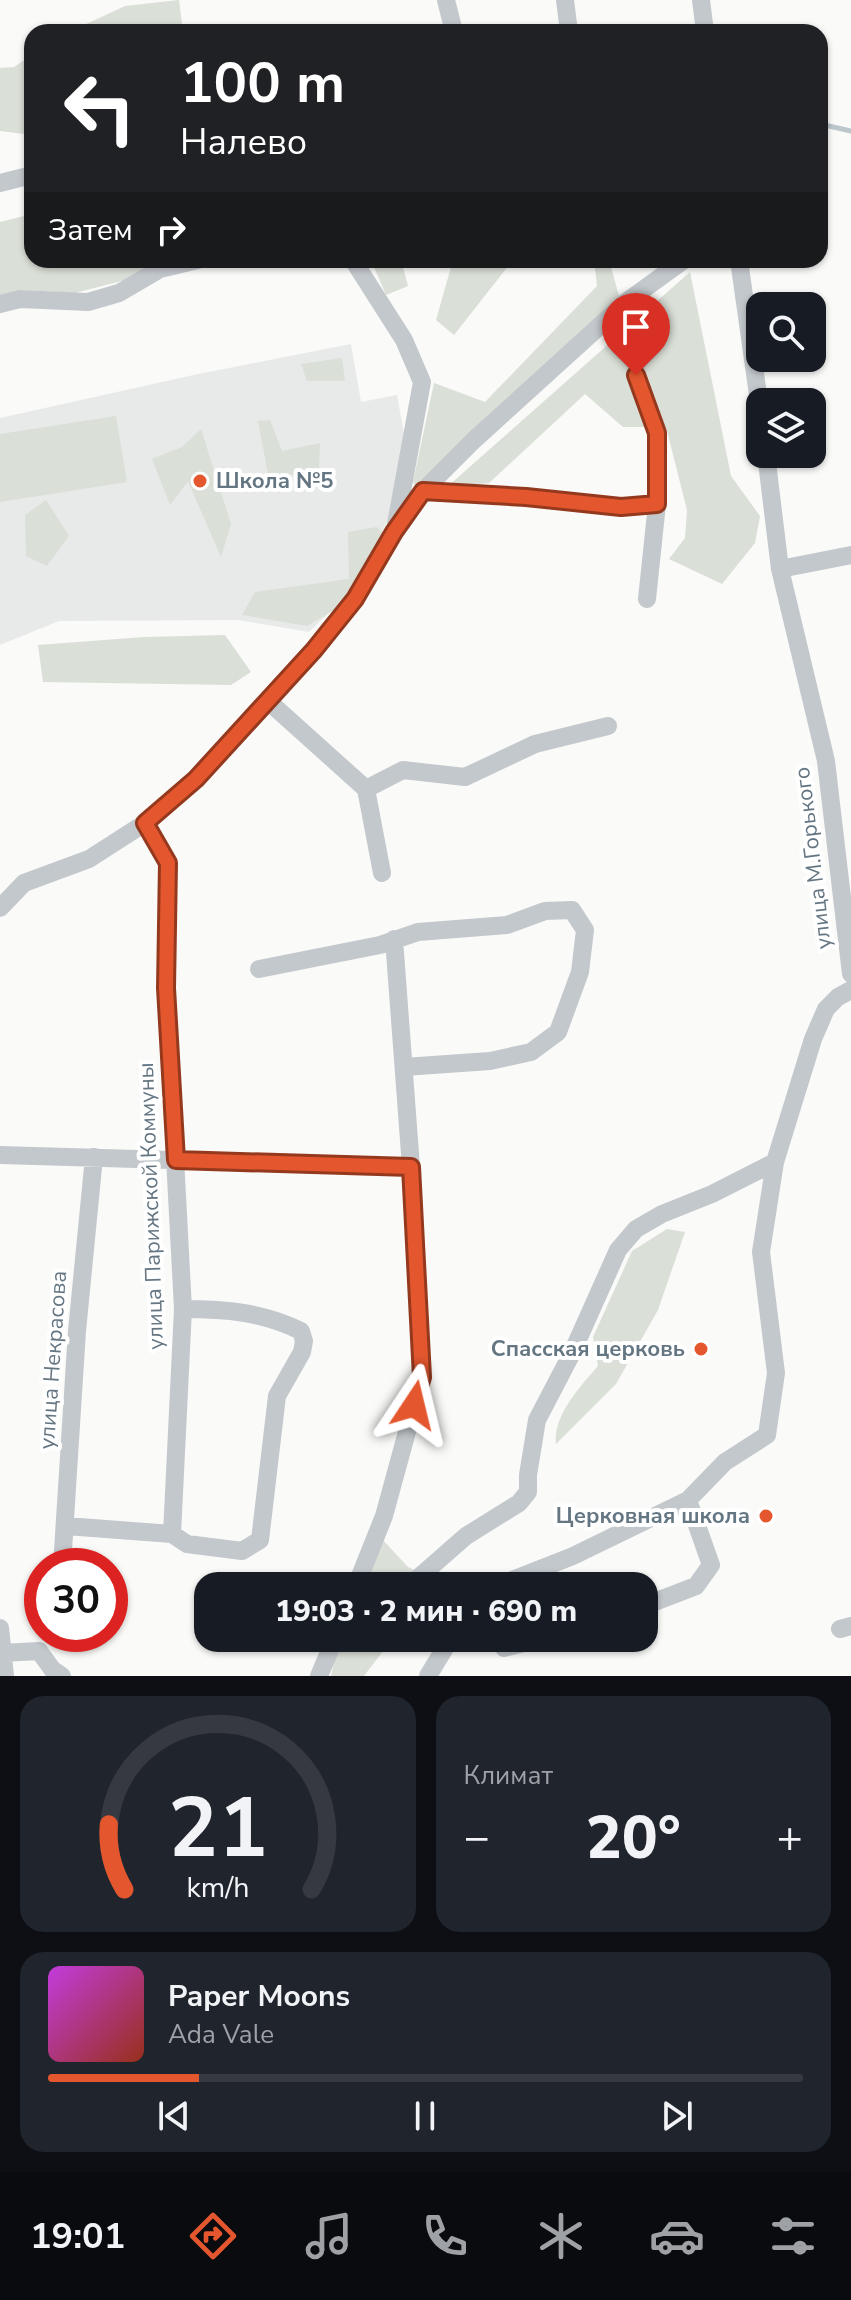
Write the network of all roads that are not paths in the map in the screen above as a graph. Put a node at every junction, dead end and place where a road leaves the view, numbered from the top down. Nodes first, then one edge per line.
1 (446, 0) edge
2 (565, 0) edge
3 (701, 0) edge
4 (452, 24) edge
5 (568, 24) edge
6 (704, 24) edge
7 (24, 177) edge
8 (0, 183) edge
9 (164, 268) edge
10 (358, 268) edge
11 (673, 268) edge
12 (740, 268) edge
13 (0, 304) edge
14 (636, 375) dead end
15 (757, 388) edge
16 (768, 468) edge
17 (423, 491) junction
18 (657, 504) junction
19 (394, 532) junction
20 (851, 555) edge
21 (780, 569) junction
22 (647, 599) dead end
23 (268, 701) junction
24 (608, 726) dead end
25 (366, 789) junction
26 (145, 823) junction
27 (845, 865) edge
28 (382, 873) dead end
29 (0, 906) edge
30 (394, 939) junction
31 (850, 954) edge
32 (259, 969) dead end
33 (851, 974) edge
34 (851, 990) edge
35 (404, 1067) junction
36 (0, 1155) edge
37 (94, 1157) junction
38 (176, 1160) junction
39 (775, 1162) junction
40 (411, 1167) junction
41 (183, 1309) junction
42 (688, 1500) junction
43 (66, 1526) junction
44 (172, 1534) junction
45 (64, 1548) edge
46 (362, 1572) edge
47 (425, 1572) edge
48 (533, 1572) edge
49 (658, 1601) edge
50 (0, 1628) edge
51 (24, 1647) edge
52 (46, 1652) edge
53 (330, 1652) edge
54 (443, 1652) edge
55 (2, 1653) edge
56 (5, 1676) edge
57 (62, 1676) edge
58 (319, 1676) edge
59 (428, 1676) edge

1 - 4 street
2 - 5 street
3 - 6 street
7 - 8 street
9 - 13 street
10 - 19 street
11 - 17 street
12 - 15 street
14 - 18 street
16 - 21 street, улица М.Горького
17 - 18 street
17 - 19 street
18 - 22 street
19 - 23 street
20 - 21 street
21 - 27 street, улица М.Горького
23 - 25 street
23 - 26 street
24 - 25 street
25 - 28 street
26 - 29 street
26 - 38 street, улица Парижской Коммуны
27 - 31 street, улица М.Горького
30 - 32 street
30 - 35 street
30 - 35 street
31 - 33 street, улица М.Горького
34 - 39 street
35 - 40 street
36 - 37 street
37 - 38 street
37 - 43 street, улица Некрасова
38 - 40 street
38 - 41 street, улица Парижской Коммуны
39 - 42 street
39 - 47 street
40 - 46 street
41 - 44 street, улица Парижской Коммуны
41 - 44 street
42 - 48 street
42 - 49 street
43 - 44 street
43 - 45 street, улица Некрасова
50 - 55 street
51 - 55 street
52 - 57 street
53 - 58 street
54 - 59 street
55 - 56 street

